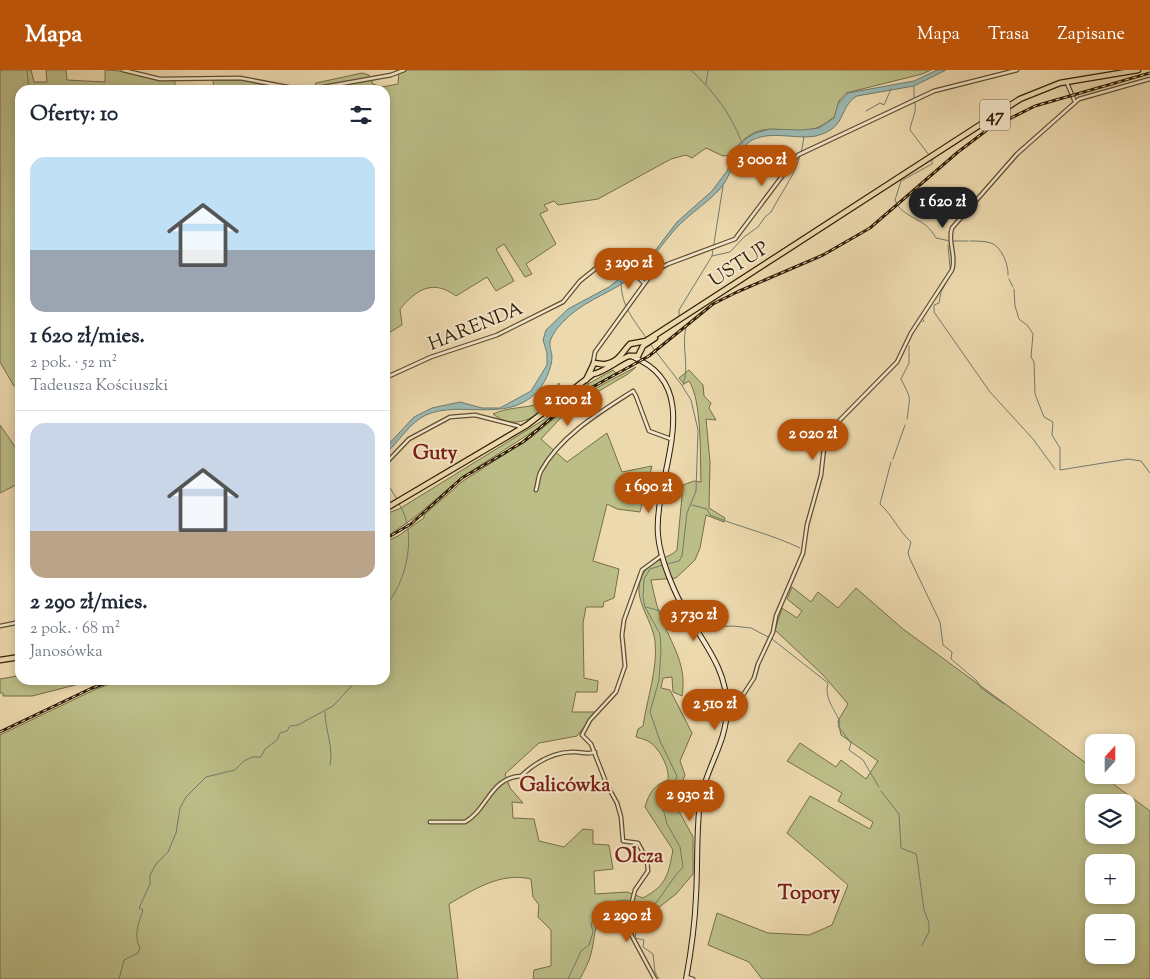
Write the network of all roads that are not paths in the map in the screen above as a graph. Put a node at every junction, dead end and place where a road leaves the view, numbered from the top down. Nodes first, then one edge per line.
1 (123, 70) edge
2 (404, 70) edge
3 (1017, 70) edge
4 (1138, 70) edge
5 (1150, 80) edge
6 (1066, 81) junction
7 (277, 85) edge
8 (336, 85) edge
9 (1075, 102) junction
10 (644, 283) junction
11 (649, 341) junction
12 (637, 344) junction
13 (642, 350) junction
14 (629, 354) junction
15 (639, 355) junction
16 (641, 361) junction
17 (597, 368) junction
18 (390, 376) edge
19 (521, 429) junction
20 (671, 439) junction
21 (390, 459) edge
22 (536, 490) dead end
23 (390, 506) edge
24 (663, 558) junction
25 (15, 623) edge
26 (0, 626) edge
27 (15, 658) edge
28 (0, 660) edge
29 (727, 712) junction
30 (595, 752) junction
31 (430, 822) dead end
32 (686, 978) edge
33 (655, 979) edge
34 (693, 979) edge

1 - 7 street
2 - 8 street
3 - 10 street, USTUP
4 - 6 main road, 47
5 - 9 street
6 - 9 street
6 - 11 main road, USTUP / 47
9 - 29 street
10 - 17 street, USTUP
10 - 18 street, HARENDA
11 - 12 main road, USTUP / 47
11 - 13 main road, USTUP / 47
12 - 13 main road
12 - 14 main road, 47
13 - 15 main road, 47
14 - 15 main road, 47
14 - 16 street
14 - 17 main road, 47
15 - 16 street
16 - 20 street
17 - 19 main road
19 - 21 street
19 - 23 main road
20 - 22 street
20 - 24 street
24 - 29 street
24 - 30 street
25 - 26 street
27 - 28 main road
29 - 32 street
30 - 31 street
30 - 33 street
32 - 34 street

